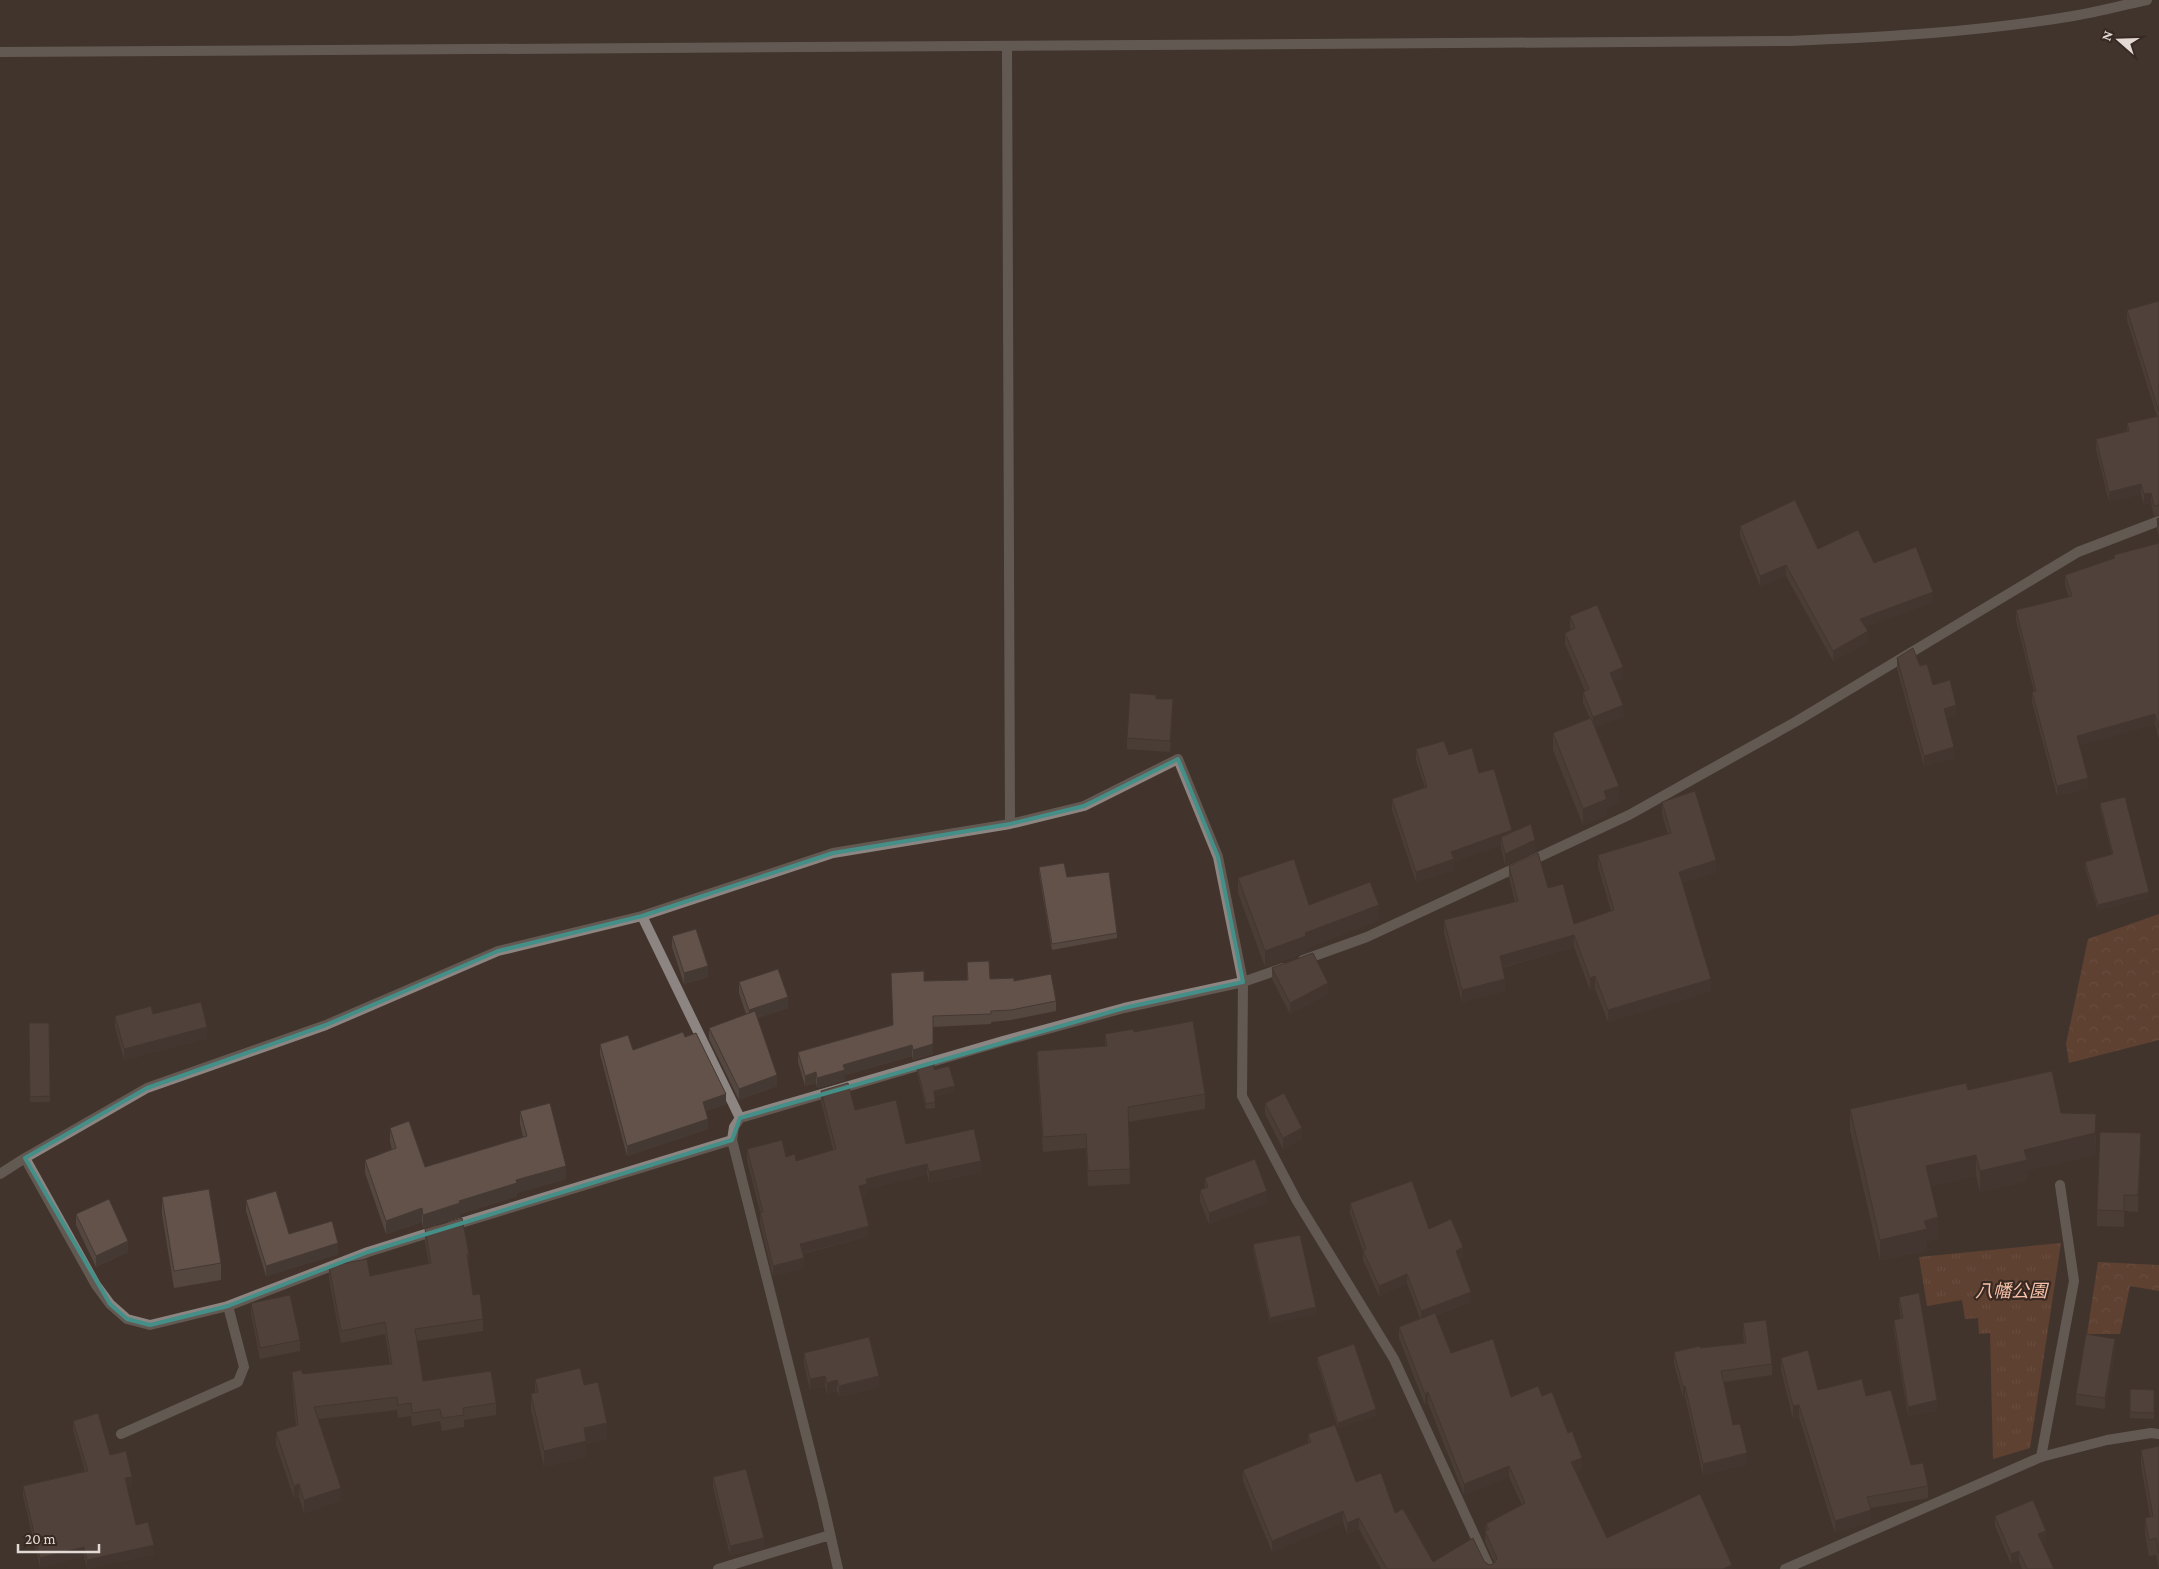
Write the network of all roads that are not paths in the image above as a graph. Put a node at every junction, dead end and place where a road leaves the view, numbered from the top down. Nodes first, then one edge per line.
1 (2147, 0) edge
2 (1007, 46) junction
3 (0, 52) edge
4 (2159, 521) edge
5 (1010, 824) junction
6 (642, 916) junction
7 (1243, 982) junction
8 (740, 1118) junction
9 (732, 1140) junction
10 (24, 1158) junction
11 (0, 1174) edge
12 (2060, 1185) dead end
13 (228, 1306) junction
14 (121, 1434) dead end
15 (2159, 1434) edge
16 (2041, 1457) junction
17 (830, 1535) junction
18 (718, 1569) edge
19 (838, 1569) edge
20 (1490, 1569) edge
21 (1785, 1569) edge

1 - 2 street
2 - 3 street
2 - 5 street
4 - 7 street
5 - 6 street
5 - 7 street
6 - 8 street
6 - 10 street
7 - 8 street
7 - 20 street
8 - 9 street
9 - 13 street
9 - 17 street
10 - 11 street
10 - 13 street
12 - 16 street
13 - 14 street
15 - 16 street
16 - 21 street
17 - 18 street
17 - 19 street

